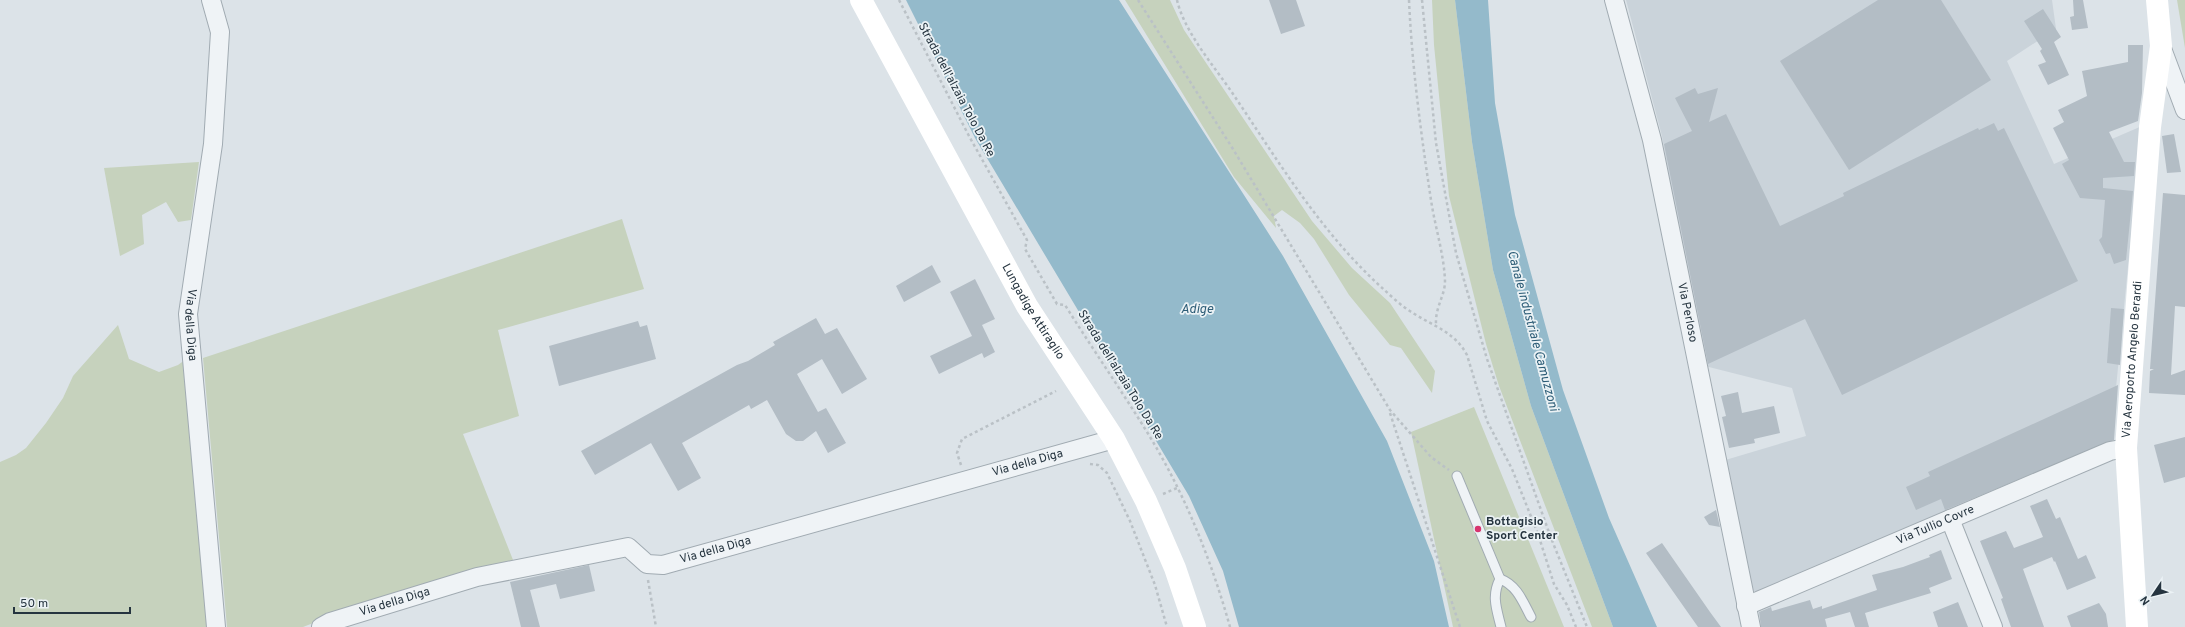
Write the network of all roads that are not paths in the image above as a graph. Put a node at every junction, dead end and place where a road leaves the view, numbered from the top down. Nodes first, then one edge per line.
1 (211, 0) edge
2 (861, 0) edge
3 (1614, 0) edge
4 (2157, 0) edge
5 (2161, 46) junction
6 (2155, 93) junction
7 (2185, 110) edge
8 (2185, 113) edge
9 (1114, 439) junction
10 (2126, 448) junction
11 (1457, 476) road end
12 (1950, 519) junction
13 (1500, 579) junction
14 (1746, 606) junction
15 (1531, 617) dead end
16 (216, 627) edge
17 (320, 627) edge
18 (1195, 627) edge
19 (1501, 627) edge
20 (1751, 627) edge
21 (1993, 627) edge
22 (2137, 627) edge

1 - 16 street, Via della Diga
2 - 9 street, Lungadige Attiraglio
3 - 14 street, Via Perloso
4 - 5 street, Via Aeroporto Angelo Berardi
5 - 6 street, Via Aeroporto Angelo Berardi
5 - 7 street
6 - 8 street
6 - 10 street, Via Aeroporto Angelo Berardi
9 - 17 street, Via della Diga
9 - 18 street, Lungadige Attiraglio
10 - 12 street, Via Tullio Covre
10 - 22 street, Via Aeroporto Angelo Berardi
11 - 13 lane
12 - 14 street, Via Tullio Covre
12 - 21 street
13 - 15 lane
13 - 19 lane
14 - 20 street, Via Perloso

